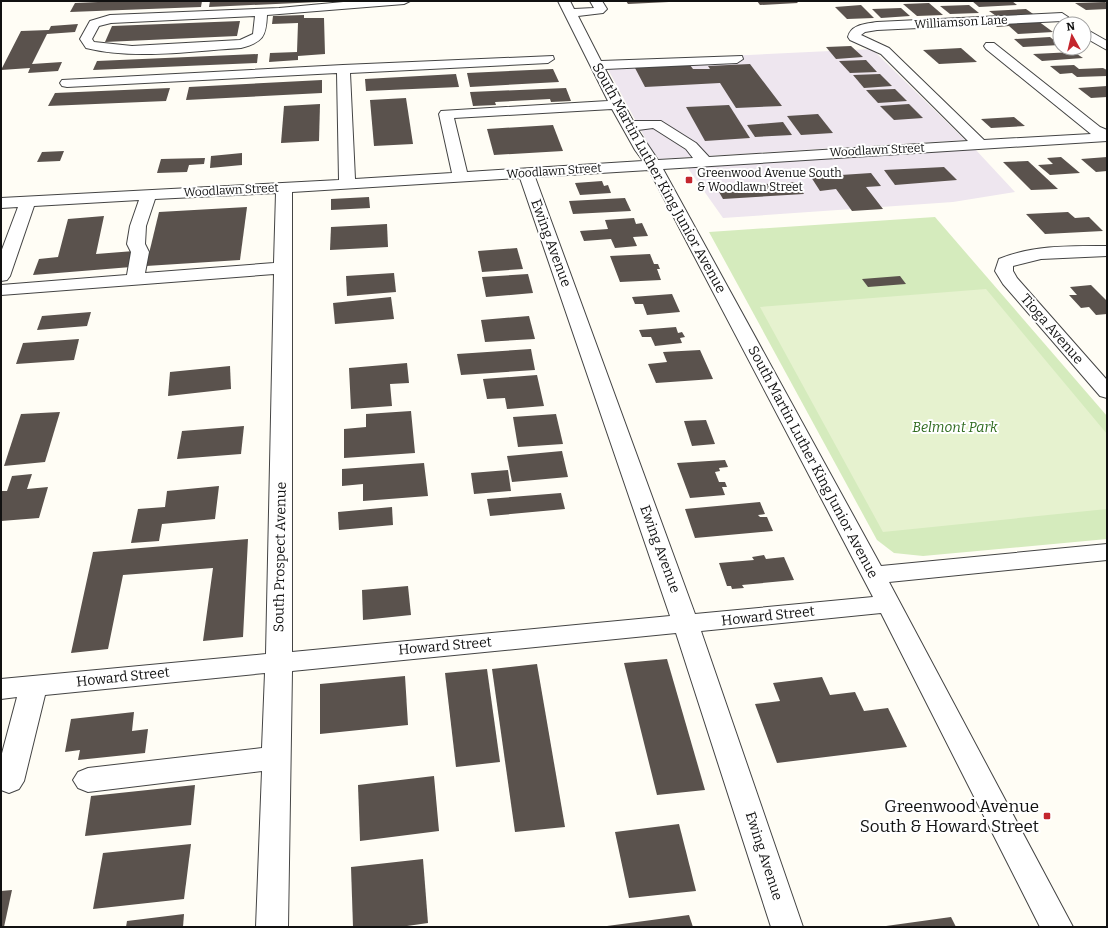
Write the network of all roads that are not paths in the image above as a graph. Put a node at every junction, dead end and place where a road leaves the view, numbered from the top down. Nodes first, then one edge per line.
1 (404, 1) edge
2 (596, 1) edge
3 (1044, 5) dead end
4 (567, 7) edge
5 (261, 12) junction
6 (1060, 16) edge
7 (1052, 17) edge
8 (1092, 37) edge
9 (990, 46) dead end
10 (1107, 46) edge
11 (548, 59) dead end
12 (737, 59) dead end
13 (597, 65) junction
14 (343, 69) junction
15 (67, 83) dead end
16 (616, 105) junction
17 (629, 126) junction
18 (1107, 136) edge
19 (979, 144) junction
20 (704, 161) junction
21 (653, 164) junction
22 (526, 172) junction
23 (461, 177) junction
24 (346, 184) junction
25 (284, 187) junction
26 (149, 194) junction
27 (28, 201) junction
28 (1, 203) edge
29 (1107, 251) edge
30 (283, 268) junction
31 (1, 276) edge
32 (135, 279) junction
33 (1, 290) edge
34 (1107, 392) edge
35 (1107, 552) edge
36 (874, 575) junction
37 (889, 604) junction
38 (686, 624) junction
39 (279, 661) junction
40 (34, 686) junction
41 (1, 689) edge
42 (276, 758) junction
43 (88, 780) dead end
44 (9, 781) dead end
45 (272, 927) edge
46 (788, 927) edge
47 (1058, 927) edge

1 - 5 street
2 - 4 street
3 - 6 street
4 - 13 street, South Martin Luther King Junior Avenue
5 - 5 street
7 - 19 street, Williamson Lane
8 - 10 street
9 - 18 street
11 - 14 street
12 - 13 street
13 - 16 street, South Martin Luther King Junior Avenue
14 - 15 street
14 - 24 street
16 - 17 street, South Martin Luther King Junior Avenue
16 - 23 street
17 - 20 street
17 - 21 street, South Martin Luther King Junior Avenue
18 - 19 street, Woodlawn Street
19 - 20 street, Woodlawn Street
20 - 21 street, Woodlawn Street
21 - 22 street, Woodlawn Street
21 - 36 street, South Martin Luther King Junior Avenue
22 - 23 street, Woodlawn Street
22 - 38 street, Ewing Avenue
23 - 24 street, Woodlawn Street
24 - 25 street, Woodlawn Street
25 - 26 street, Woodlawn Street
25 - 30 street, South Prospect Avenue
26 - 27 street, Woodlawn Street
26 - 32 street
27 - 28 street, Woodlawn Street
27 - 31 street
29 - 34 street, Tioga Avenue
30 - 32 street
30 - 39 street, South Prospect Avenue
32 - 33 street
35 - 36 street
36 - 37 street, South Martin Luther King Junior Avenue
37 - 38 street, Howard Street
37 - 47 street, South Martin Luther King Junior Avenue
38 - 39 street, Howard Street
38 - 46 street, Ewing Avenue
39 - 40 street, Howard Street
39 - 42 street, South Prospect Avenue
40 - 41 street, Howard Street
40 - 44 street
42 - 43 street
42 - 45 street, South Prospect Avenue

